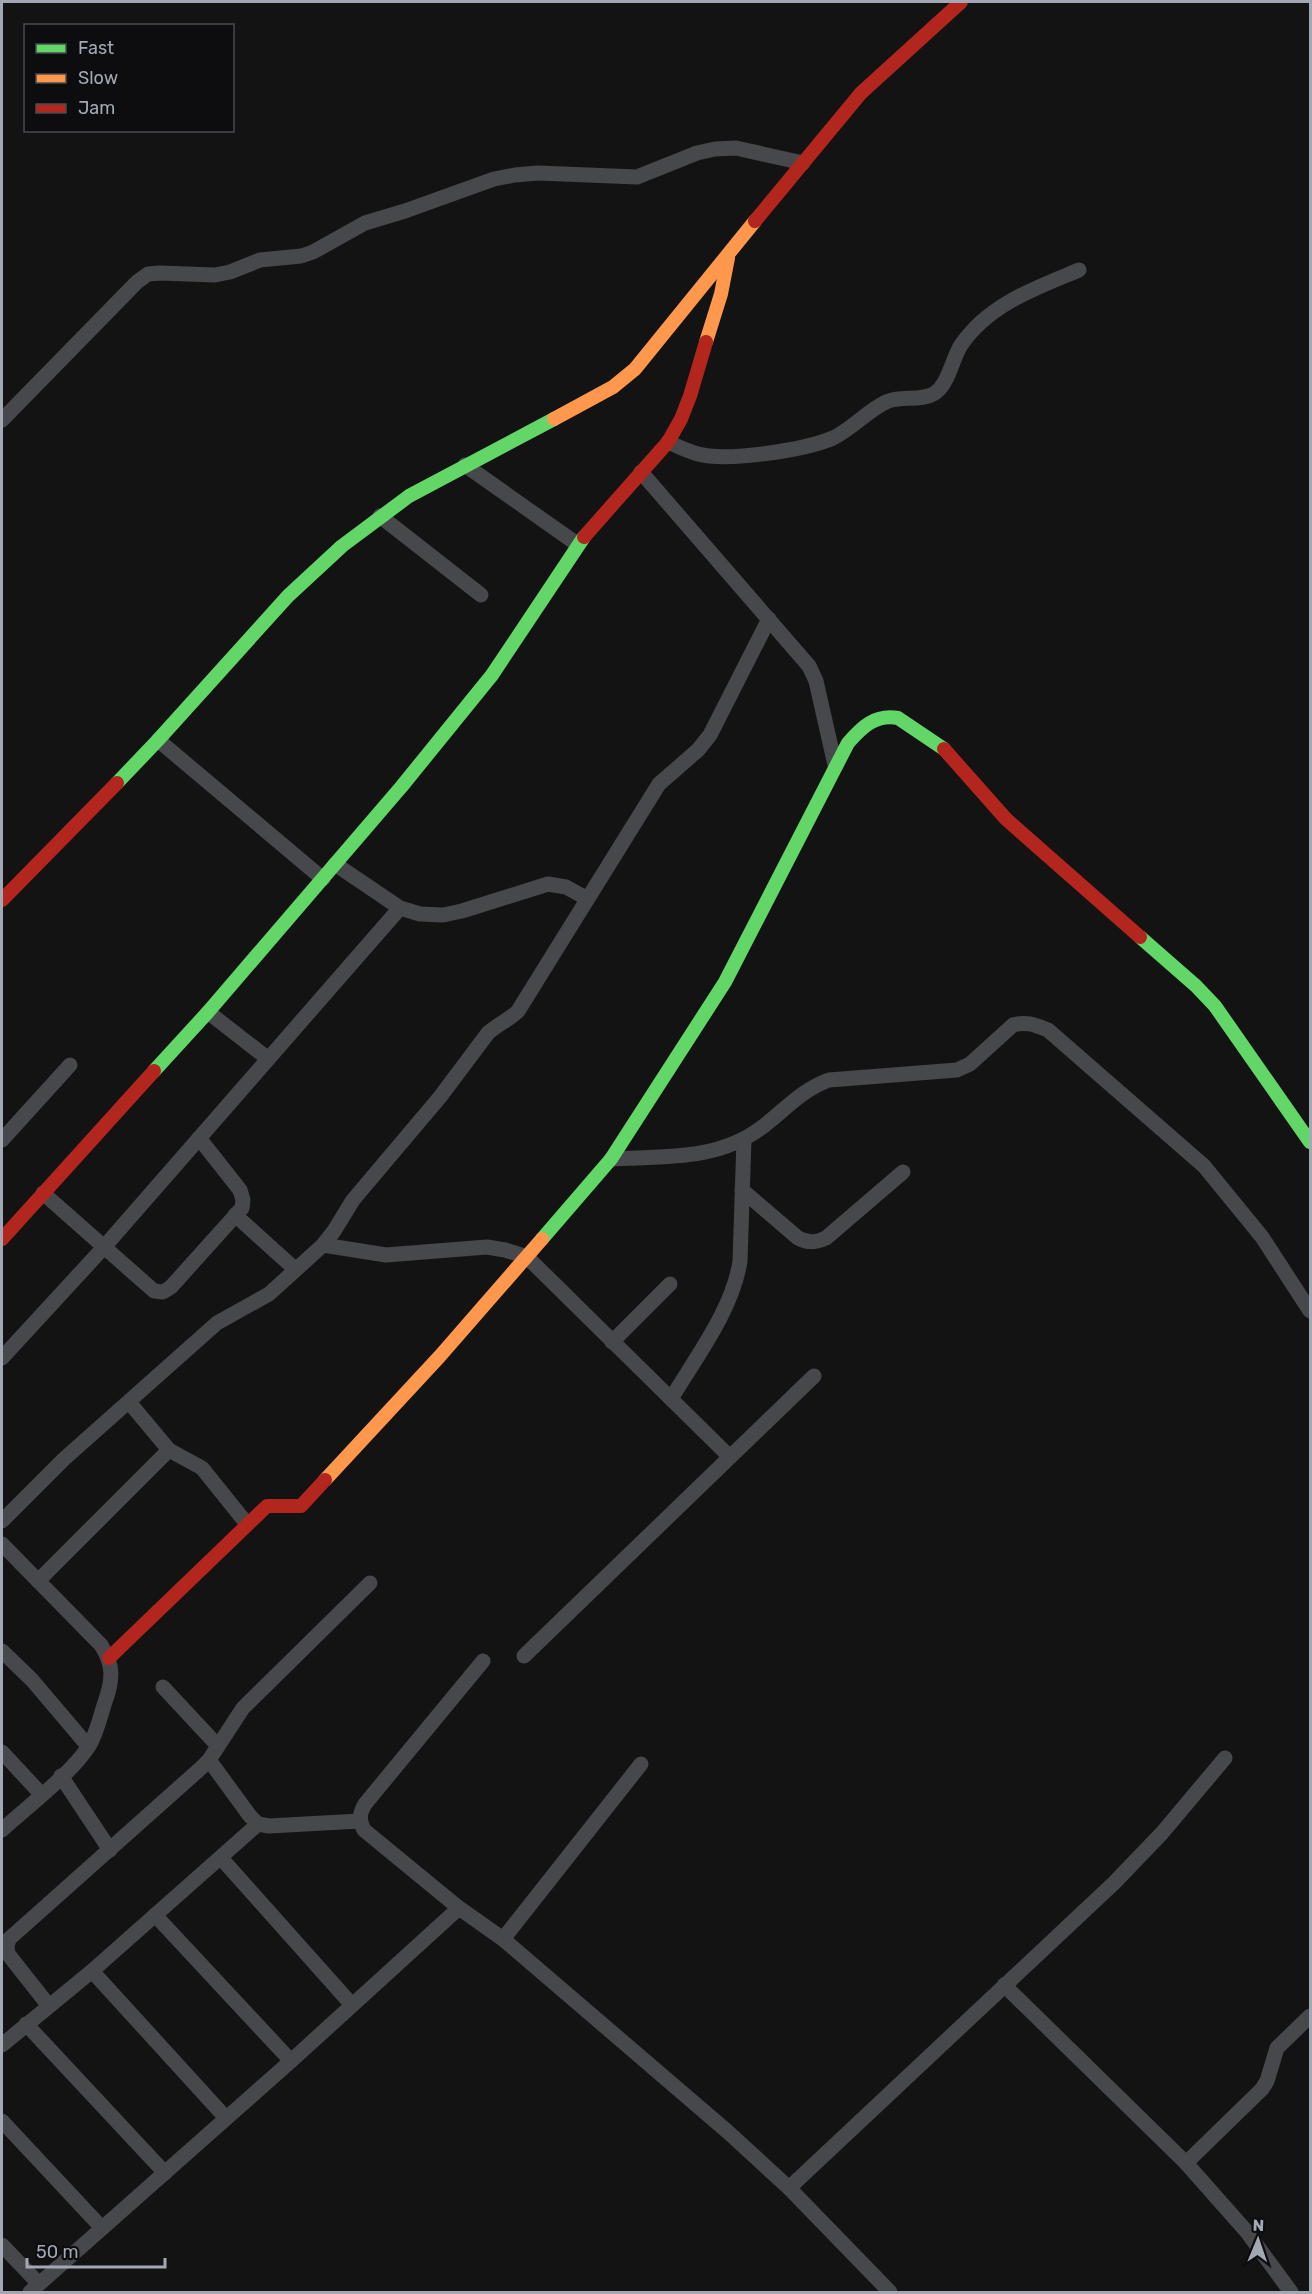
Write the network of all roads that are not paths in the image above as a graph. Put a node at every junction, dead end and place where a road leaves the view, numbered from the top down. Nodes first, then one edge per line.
1 (961, 2) edge
2 (802, 163) junction
3 (729, 254) junction
4 (1079, 270) dead end
5 (2, 420) edge
6 (668, 442) junction
7 (465, 465) junction
8 (641, 472) junction
9 (380, 516) junction
10 (577, 544) junction
11 (481, 595) dead end
12 (770, 619) junction
13 (158, 740) junction
14 (836, 765) junction
15 (335, 864) junction
16 (323, 879) junction
17 (586, 898) junction
18 (2, 900) edge
19 (400, 908) junction
20 (208, 1012) junction
21 (267, 1058) junction
22 (70, 1065) dead end
23 (199, 1138) junction
24 (744, 1139) junction
25 (2, 1140) edge
26 (1311, 1142) edge
27 (610, 1159) junction
28 (903, 1172) dead end
29 (742, 1190) junction
30 (43, 1193) junction
31 (235, 1215) junction
32 (2, 1239) edge
33 (322, 1245) junction
34 (105, 1246) junction
35 (527, 1257) junction
36 (295, 1269) junction
37 (670, 1284) dead end
38 (1311, 1311) edge
39 (612, 1342) junction
40 (2, 1358) edge
41 (814, 1376) dead end
42 (671, 1399) junction
43 (129, 1402) junction
44 (169, 1450) junction
45 (730, 1457) junction
46 (2, 1521) edge
47 (247, 1524) junction
48 (2, 1544) edge
49 (38, 1581) junction
50 (370, 1583) dead end
51 (2, 1651) edge
52 (524, 1656) dead end
53 (110, 1658) junction
54 (483, 1661) dead end
55 (163, 1687) dead end
56 (88, 1746) junction
57 (218, 1746) junction
58 (2, 1752) edge
59 (1225, 1758) dead end
60 (208, 1760) junction
61 (641, 1764) dead end
62 (61, 1776) junction
63 (41, 1794) junction
64 (360, 1821) junction
65 (258, 1824) junction
66 (2, 1830) edge
67 (110, 1850) junction
68 (221, 1858) junction
69 (459, 1908) junction
70 (155, 1915) junction
71 (503, 1939) junction
72 (92, 1971) junction
73 (1004, 1985) junction
74 (352, 2005) junction
75 (50, 2006) junction
76 (1311, 2016) edge
77 (26, 2024) junction
78 (2, 2045) edge
79 (291, 2061) junction
80 (226, 2118) junction
81 (2, 2121) edge
82 (1186, 2163) junction
83 (165, 2173) junction
84 (789, 2188) junction
85 (102, 2228) junction
86 (2, 2245) edge
87 (35, 2288) edge
88 (890, 2292) edge
89 (1291, 2292) edge

1 - 2 street
2 - 3 street
2 - 5 street
3 - 6 street
3 - 7 street
4 - 6 street
6 - 8 street
7 - 9 street
7 - 10 street
8 - 10 street
8 - 12 street
9 - 11 street
9 - 13 street
10 - 15 street
12 - 14 street
12 - 17 street
13 - 16 street
13 - 18 street
14 - 26 street
14 - 27 street
15 - 16 street
15 - 19 street
16 - 20 street
17 - 19 street
17 - 33 street
19 - 21 street
20 - 21 street
20 - 30 street
21 - 23 street
22 - 25 street
23 - 31 street
23 - 34 street
24 - 27 street
24 - 29 street
24 - 38 street
27 - 35 street
28 - 29 street
29 - 42 street
30 - 32 street
30 - 34 street
31 - 34 street
31 - 36 street
33 - 35 street
33 - 36 street
34 - 40 street
35 - 39 street
35 - 47 street
36 - 43 street
37 - 39 street
39 - 42 street
41 - 45 street
42 - 45 street
43 - 44 street
43 - 46 street
44 - 47 street
44 - 49 street
45 - 52 street
47 - 53 street
48 - 49 street
49 - 53 street
50 - 57 street
51 - 56 street
53 - 56 street
54 - 64 street
55 - 57 street
56 - 62 street
57 - 60 street
58 - 63 street
59 - 73 street
60 - 65 street
60 - 67 street
61 - 71 street
62 - 63 street
62 - 67 street
63 - 66 street
64 - 65 street
64 - 69 street
65 - 68 street
67 - 75 street
68 - 70 street
68 - 74 street
69 - 71 street
69 - 74 street
70 - 72 street
70 - 79 street
71 - 84 street
72 - 75 street
72 - 80 street
73 - 82 street
73 - 84 street
74 - 79 street
75 - 77 street
76 - 82 street
77 - 78 street
77 - 83 street
79 - 80 street
80 - 83 street
81 - 85 street
82 - 89 street
83 - 85 street
84 - 88 street
85 - 87 street
86 - 87 street

